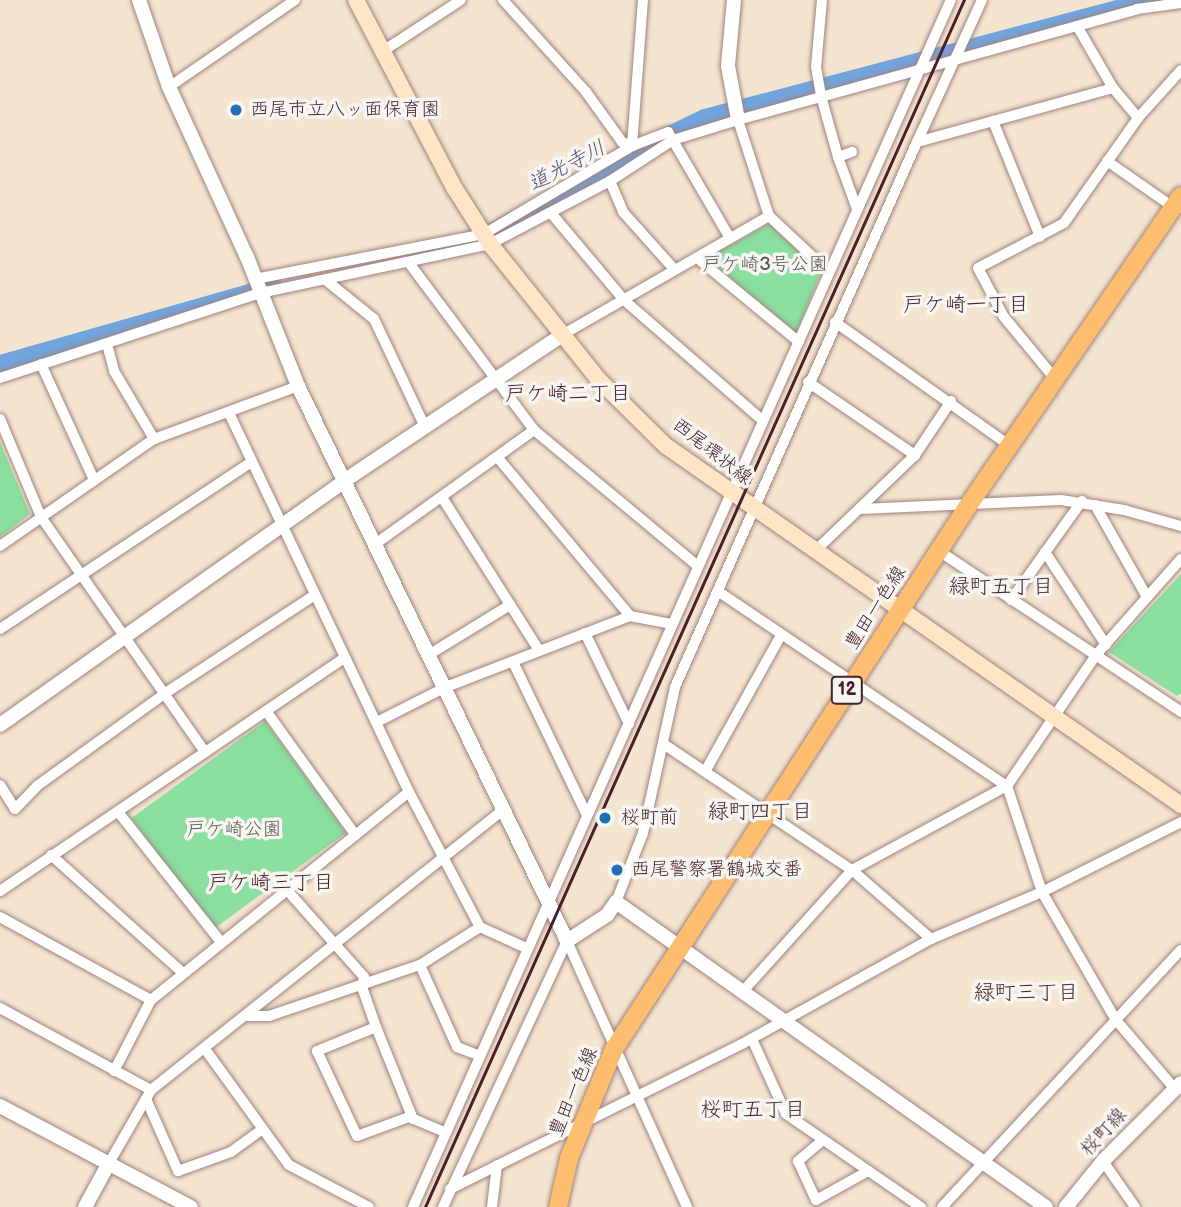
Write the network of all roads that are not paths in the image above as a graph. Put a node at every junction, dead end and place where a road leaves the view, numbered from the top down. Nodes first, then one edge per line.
1 (139, 0) edge
2 (295, 0) edge
3 (356, 0) edge
4 (461, 0) edge
5 (503, 0) edge
6 (643, 0) edge
7 (734, 0) edge
8 (822, 0) edge
9 (951, 0) edge
10 (982, 0) edge
11 (1181, 3) edge
12 (1077, 26) junction
13 (383, 51) junction
14 (953, 62) junction
15 (1181, 70) edge
16 (918, 71) junction
17 (169, 87) junction
18 (1113, 88) junction
19 (821, 96) junction
20 (1138, 118) junction
21 (738, 119) junction
22 (993, 121) junction
23 (671, 137) junction
24 (917, 142) junction
25 (632, 146) junction
26 (852, 152) dead end
27 (838, 157) junction
28 (1107, 161) junction
29 (610, 181) junction
30 (1177, 201) edge
31 (857, 209) junction
32 (551, 213) junction
33 (769, 216) junction
34 (1040, 237) junction
35 (730, 238) junction
36 (487, 239) junction
37 (697, 258) junction
38 (410, 263) junction
39 (674, 269) junction
40 (829, 272) junction
41 (327, 281) junction
42 (258, 286) junction
43 (624, 300) junction
44 (835, 322) junction
45 (562, 335) junction
46 (799, 342) junction
47 (107, 344) junction
48 (41, 364) junction
49 (0, 379) edge
50 (496, 380) junction
51 (1056, 380) junction
52 (808, 382) junction
53 (298, 386) junction
54 (951, 401) junction
55 (230, 415) junction
56 (0, 419) edge
57 (763, 421) junction
58 (425, 427) junction
59 (534, 430) junction
60 (155, 439) junction
61 (1010, 446) junction
62 (915, 455) junction
63 (498, 458) junction
64 (250, 463) junction
65 (94, 480) junction
66 (344, 481) junction
67 (731, 495) junction
68 (443, 499) junction
69 (1082, 501) junction
70 (1095, 505) junction
71 (968, 506) junction
72 (861, 509) junction
73 (755, 510) junction
74 (41, 517) junction
75 (281, 525) junction
76 (1181, 526) edge
77 (374, 545) junction
78 (0, 546) edge
79 (939, 551) junction
80 (814, 552) junction
81 (1045, 552) junction
82 (1181, 559) edge
83 (698, 566) junction
84 (80, 572) junction
85 (719, 592) junction
86 (313, 596) junction
87 (1147, 597) junction
88 (1011, 600) junction
89 (510, 605) junction
90 (899, 612) junction
91 (630, 616) junction
92 (672, 624) junction
93 (0, 629) edge
94 (585, 633) junction
95 (124, 635) junction
96 (781, 635) junction
97 (1105, 645) junction
98 (539, 650) junction
99 (429, 654) junction
100 (1096, 656) junction
101 (344, 658) junction
102 (513, 662) junction
103 (852, 683) junction
104 (446, 687) junction
105 (164, 694) junction
106 (1179, 708) edge
107 (266, 711) junction
108 (1056, 718) junction
109 (377, 722) junction
110 (629, 724) junction
111 (0, 725) edge
112 (665, 745) junction
113 (205, 752) junction
114 (706, 770) junction
115 (0, 785) edge
116 (1007, 786) junction
117 (409, 792) junction
118 (1181, 805) edge
119 (502, 811) junction
120 (769, 812) junction
121 (119, 813) junction
122 (587, 815) junction
123 (1181, 822) edge
124 (354, 834) junction
125 (51, 855) junction
126 (443, 859) junction
127 (852, 870) junction
128 (286, 889) junction
129 (0, 891) edge
130 (1042, 892) junction
131 (547, 902) junction
132 (616, 902) junction
133 (0, 917) edge
134 (480, 927) junction
135 (931, 939) junction
136 (220, 941) junction
137 (567, 942) junction
138 (333, 946) junction
139 (526, 948) junction
140 (679, 948) junction
141 (1181, 950) edge
142 (420, 965) junction
143 (183, 973) junction
144 (362, 987) junction
145 (744, 990) junction
146 (151, 1000) junction
147 (0, 1008) edge
148 (247, 1016) junction
149 (785, 1020) junction
150 (1116, 1020) junction
151 (376, 1027) junction
152 (752, 1039) junction
153 (205, 1049) junction
154 (614, 1049) junction
155 (478, 1055) junction
156 (114, 1071) junction
157 (1178, 1086) edge
158 (148, 1094) junction
159 (636, 1097) junction
160 (0, 1106) edge
161 (413, 1119) junction
162 (581, 1127) junction
163 (263, 1129) junction
164 (445, 1132) junction
165 (823, 1140) junction
166 (1102, 1161) junction
167 (109, 1163) junction
168 (983, 1163) junction
169 (496, 1165) junction
170 (868, 1171) junction
171 (450, 1189) junction
172 (85, 1207) edge
173 (191, 1207) edge
174 (369, 1207) edge
175 (413, 1207) edge
176 (443, 1207) edge
177 (492, 1207) edge
178 (558, 1207) edge
179 (687, 1207) edge
180 (921, 1207) edge
181 (942, 1207) edge
182 (1046, 1207) edge
183 (1066, 1207) edge
184 (1135, 1207) edge

1 - 17 street
2 - 17 street
3 - 13 main road, 西尾環状線
4 - 13 street
5 - 25 street
6 - 25 street
7 - 21 street
8 - 19 street
9 - 16 street
10 - 14 street
11 - 12 street
12 - 14 street
12 - 18 street
13 - 36 main road, 西尾環状線
14 - 16 street
14 - 24 street
15 - 20 street
16 - 19 street
16 - 31 street
17 - 42 street
18 - 20 street
18 - 22 street
19 - 21 street
19 - 27 street
20 - 28 street
21 - 23 street
21 - 33 street
22 - 24 street
22 - 34 street
23 - 25 street
23 - 29 street
23 - 35 street
24 - 44 street
25 - 36 street
26 - 27 street
27 - 31 street
28 - 30 street
28 - 34 street
29 - 32 street
29 - 39 street
30 - 51 main road, 豊田一色線 / 12
31 - 40 street
32 - 36 street
32 - 43 street
33 - 35 street
33 - 40 street
34 - 51 street
35 - 37 street
36 - 38 street
36 - 42 street
36 - 45 main road, 西尾環状線
37 - 39 street
37 - 46 street
38 - 41 street
38 - 50 street
39 - 43 street
40 - 46 street
41 - 42 street
41 - 58 street
42 - 47 street
42 - 53 street
43 - 45 street
43 - 57 street
44 - 52 street
44 - 54 street
45 - 50 street
45 - 67 main road, 西尾環状線
46 - 57 street
47 - 48 street
47 - 60 street
48 - 49 street
48 - 65 street
50 - 58 street
50 - 59 street
51 - 61 main road, 豊田一色線 / 12
52 - 62 street
52 - 73 street
53 - 55 street
53 - 66 street
54 - 61 street
54 - 62 street
55 - 60 street
55 - 64 street
56 - 74 street
57 - 67 street
58 - 66 street
59 - 63 street
59 - 83 street
60 - 65 street
61 - 71 main road, 豊田一色線 / 12
62 - 72 street
63 - 68 street
63 - 91 street
64 - 75 street
64 - 84 street
65 - 74 street
66 - 75 street
66 - 77 street
67 - 73 main road, 西尾環状線
67 - 83 street
68 - 77 street
68 - 89 street
69 - 70 street
69 - 71 street
69 - 81 street
70 - 76 street
70 - 87 street
71 - 72 street
71 - 79 main road, 豊田一色線 / 12
72 - 80 street
73 - 80 main road, 西尾環状線
73 - 85 street
74 - 78 street
74 - 84 street
75 - 86 street
75 - 95 street
77 - 99 street
79 - 88 street
79 - 90 main road, 豊田一色線 / 12
80 - 90 main road, 西尾環状線
81 - 88 street
81 - 97 street
82 - 87 street
83 - 92 street
84 - 93 street
84 - 95 street
85 - 96 street
85 - 112 street
86 - 101 street
86 - 105 street
87 - 97 street
88 - 100 street
89 - 98 street
89 - 99 street
90 - 103 main road, 豊田一色線 / 12
90 - 108 main road, 西尾環状線
91 - 92 street
91 - 94 street
92 - 110 street
94 - 98 street
94 - 110 street
95 - 105 street
95 - 111 street
96 - 103 street
96 - 114 street
97 - 100 street
98 - 102 street
99 - 104 street
100 - 106 street
100 - 108 street
101 - 107 street
101 - 109 street
102 - 104 street
102 - 122 street
103 - 116 street
103 - 120 main road, 豊田一色線 / 12
104 - 109 street
104 - 119 street
105 - 113 street
105 - 115 street
107 - 113 street
107 - 124 street
108 - 116 street
108 - 118 main road, 西尾環状線
109 - 117 street
110 - 122 street
112 - 114 street
112 - 132 street
113 - 121 street
114 - 120 street
116 - 127 street
116 - 130 street
117 - 124 street
117 - 126 street
119 - 126 street
119 - 131 street
120 - 127 street
120 - 140 main road, 豊田一色線 / 12
121 - 125 street
121 - 136 street
122 - 131 street
123 - 130 street
124 - 128 street
125 - 129 street
125 - 143 street
126 - 134 street
126 - 138 street
127 - 135 street
127 - 145 street
128 - 136 street
128 - 138 street
130 - 135 street
130 - 150 street
131 - 137 street
131 - 139 street
132 - 137 street
132 - 140 street
133 - 146 street
134 - 139 street
134 - 142 street
135 - 149 street
136 - 143 street
137 - 154 street
137 - 171 street
138 - 144 street
138 - 148 street
139 - 155 street
140 - 145 street
140 - 154 main road, 豊田一色線 / 12
141 - 150 street
142 - 144 street
142 - 155 street
143 - 146 street
144 - 148 street
144 - 151 street
145 - 149 street
146 - 156 street
147 - 156 street
148 - 153 street
149 - 152 street
149 - 168 street
150 - 157 street
150 - 168 street
151 - 161 street
151 - 161 street
152 - 159 street
152 - 165 street
153 - 158 street
153 - 163 street
154 - 159 street
154 - 162 main road, 豊田一色線 / 12
155 - 164 street
156 - 158 street
157 - 166 street, 桜町線
158 - 163 street
158 - 167 street
159 - 162 street
159 - 179 street
160 - 167 street
161 - 164 street
162 - 169 street
162 - 178 main road, 豊田一色線 / 12
163 - 174 street
164 - 175 street
165 - 170 street
165 - 170 street
166 - 183 street, 桜町線
166 - 184 street
167 - 172 street
167 - 173 street
168 - 181 street
168 - 182 street
169 - 171 street
169 - 177 street
170 - 180 street
171 - 176 street

